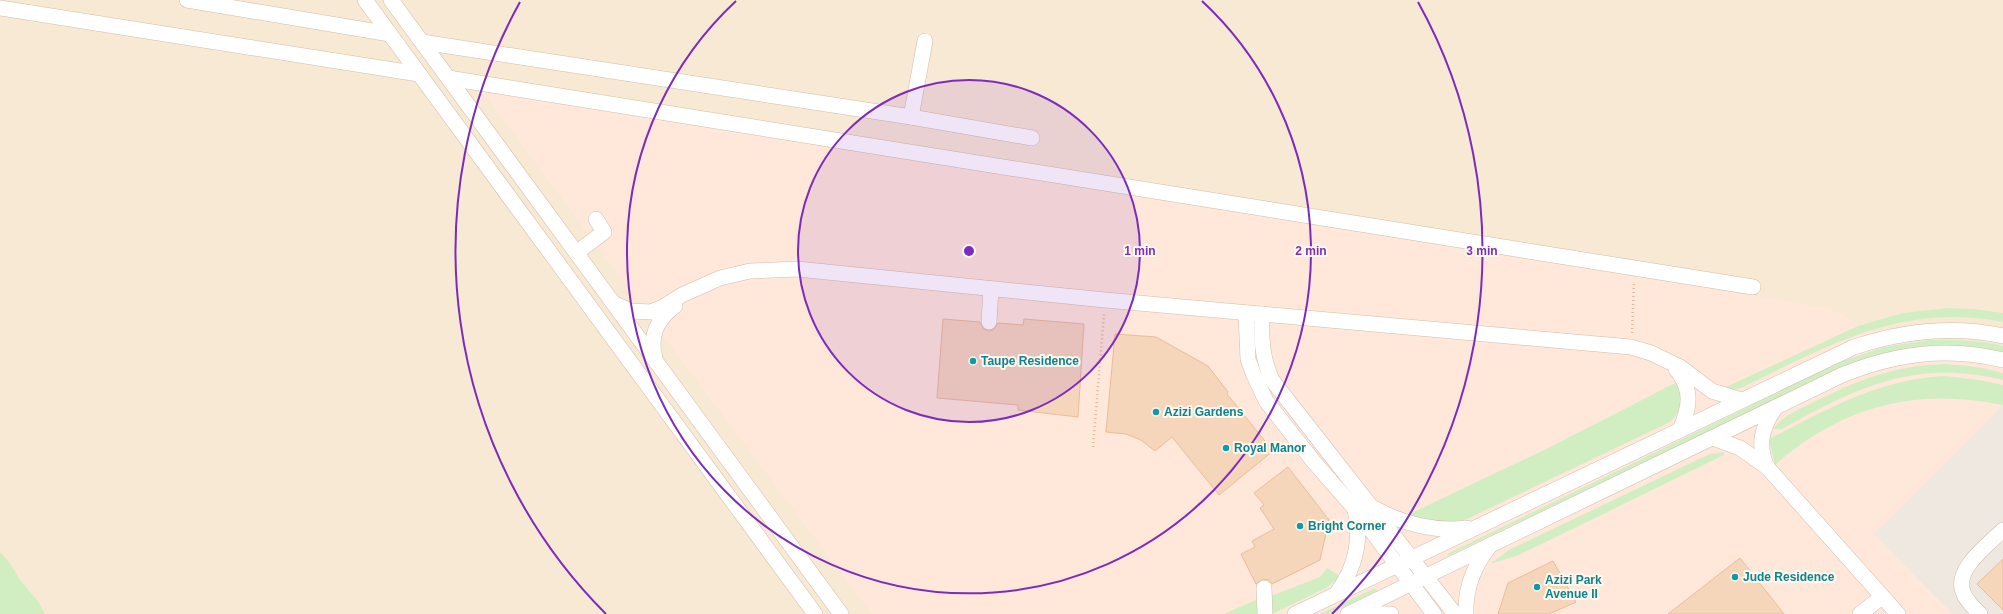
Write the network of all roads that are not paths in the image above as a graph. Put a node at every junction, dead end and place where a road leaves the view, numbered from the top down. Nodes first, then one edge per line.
1 (187, 0) edge
2 (365, 0) edge
3 (391, 0) edge
4 (0, 8) edge
5 (390, 34) junction
6 (925, 41) dead end
7 (422, 42) junction
8 (419, 74) junction
9 (448, 78) junction
10 (912, 117) junction
11 (1032, 138) dead end
12 (596, 219) dead end
13 (576, 253) junction
14 (1754, 287) dead end
15 (991, 289) junction
16 (692, 291) junction
17 (613, 303) junction
18 (1246, 312) junction
19 (1262, 314) junction
20 (989, 322) dead end
21 (2003, 336) edge
22 (2003, 360) edge
23 (656, 361) junction
24 (1670, 363) junction
25 (1741, 400) junction
26 (1775, 408) junction
27 (1680, 430) junction
28 (1713, 438) junction
29 (1767, 467) junction
30 (739, 475) junction
31 (722, 487) junction
32 (1372, 507) junction
33 (1355, 509) junction
34 (1478, 526) junction
35 (2003, 530) edge
36 (1490, 546) junction
37 (1412, 558) junction
38 (1397, 564) junction
39 (1426, 577) junction
40 (1412, 584) junction
41 (1264, 588) dead end
42 (1337, 593) junction
43 (1882, 597) junction
44 (815, 614) edge
45 (841, 614) edge
46 (1265, 614) edge
47 (1295, 614) edge
48 (1349, 614) edge
49 (1391, 614) edge
50 (1434, 614) edge
51 (1455, 614) edge
52 (1466, 614) edge
53 (1860, 614) edge
54 (1898, 614) edge
55 (1980, 614) edge

1 - 5 street
2 - 5 street
3 - 7 street
4 - 8 street
5 - 8 street
6 - 10 street
7 - 9 street
7 - 10 street
8 - 31 street
9 - 13 street
9 - 14 street
10 - 11 street
12 - 13 street
13 - 17 street
15 - 16 street
15 - 18 street
15 - 20 street
16 - 17 street
16 - 23 street
17 - 23 street
18 - 19 street
18 - 33 street
19 - 24 street
19 - 32 street
21 - 25 street
22 - 26 street
23 - 30 street
24 - 25 street
24 - 27 street
25 - 27 street
26 - 28 street
26 - 29 street
27 - 34 street
28 - 29 street
28 - 36 street
29 - 43 street
30 - 31 street
30 - 45 street
31 - 44 street
32 - 34 street
32 - 37 street
33 - 38 street
33 - 42 street
34 - 37 street
35 - 55 street
36 - 39 street
36 - 52 street
37 - 38 street
37 - 39 street
38 - 40 street
38 - 42 street
39 - 40 street
39 - 51 street
40 - 48 street
40 - 50 street
41 - 46 street
42 - 47 street
43 - 53 street
43 - 54 street
48 - 49 street

